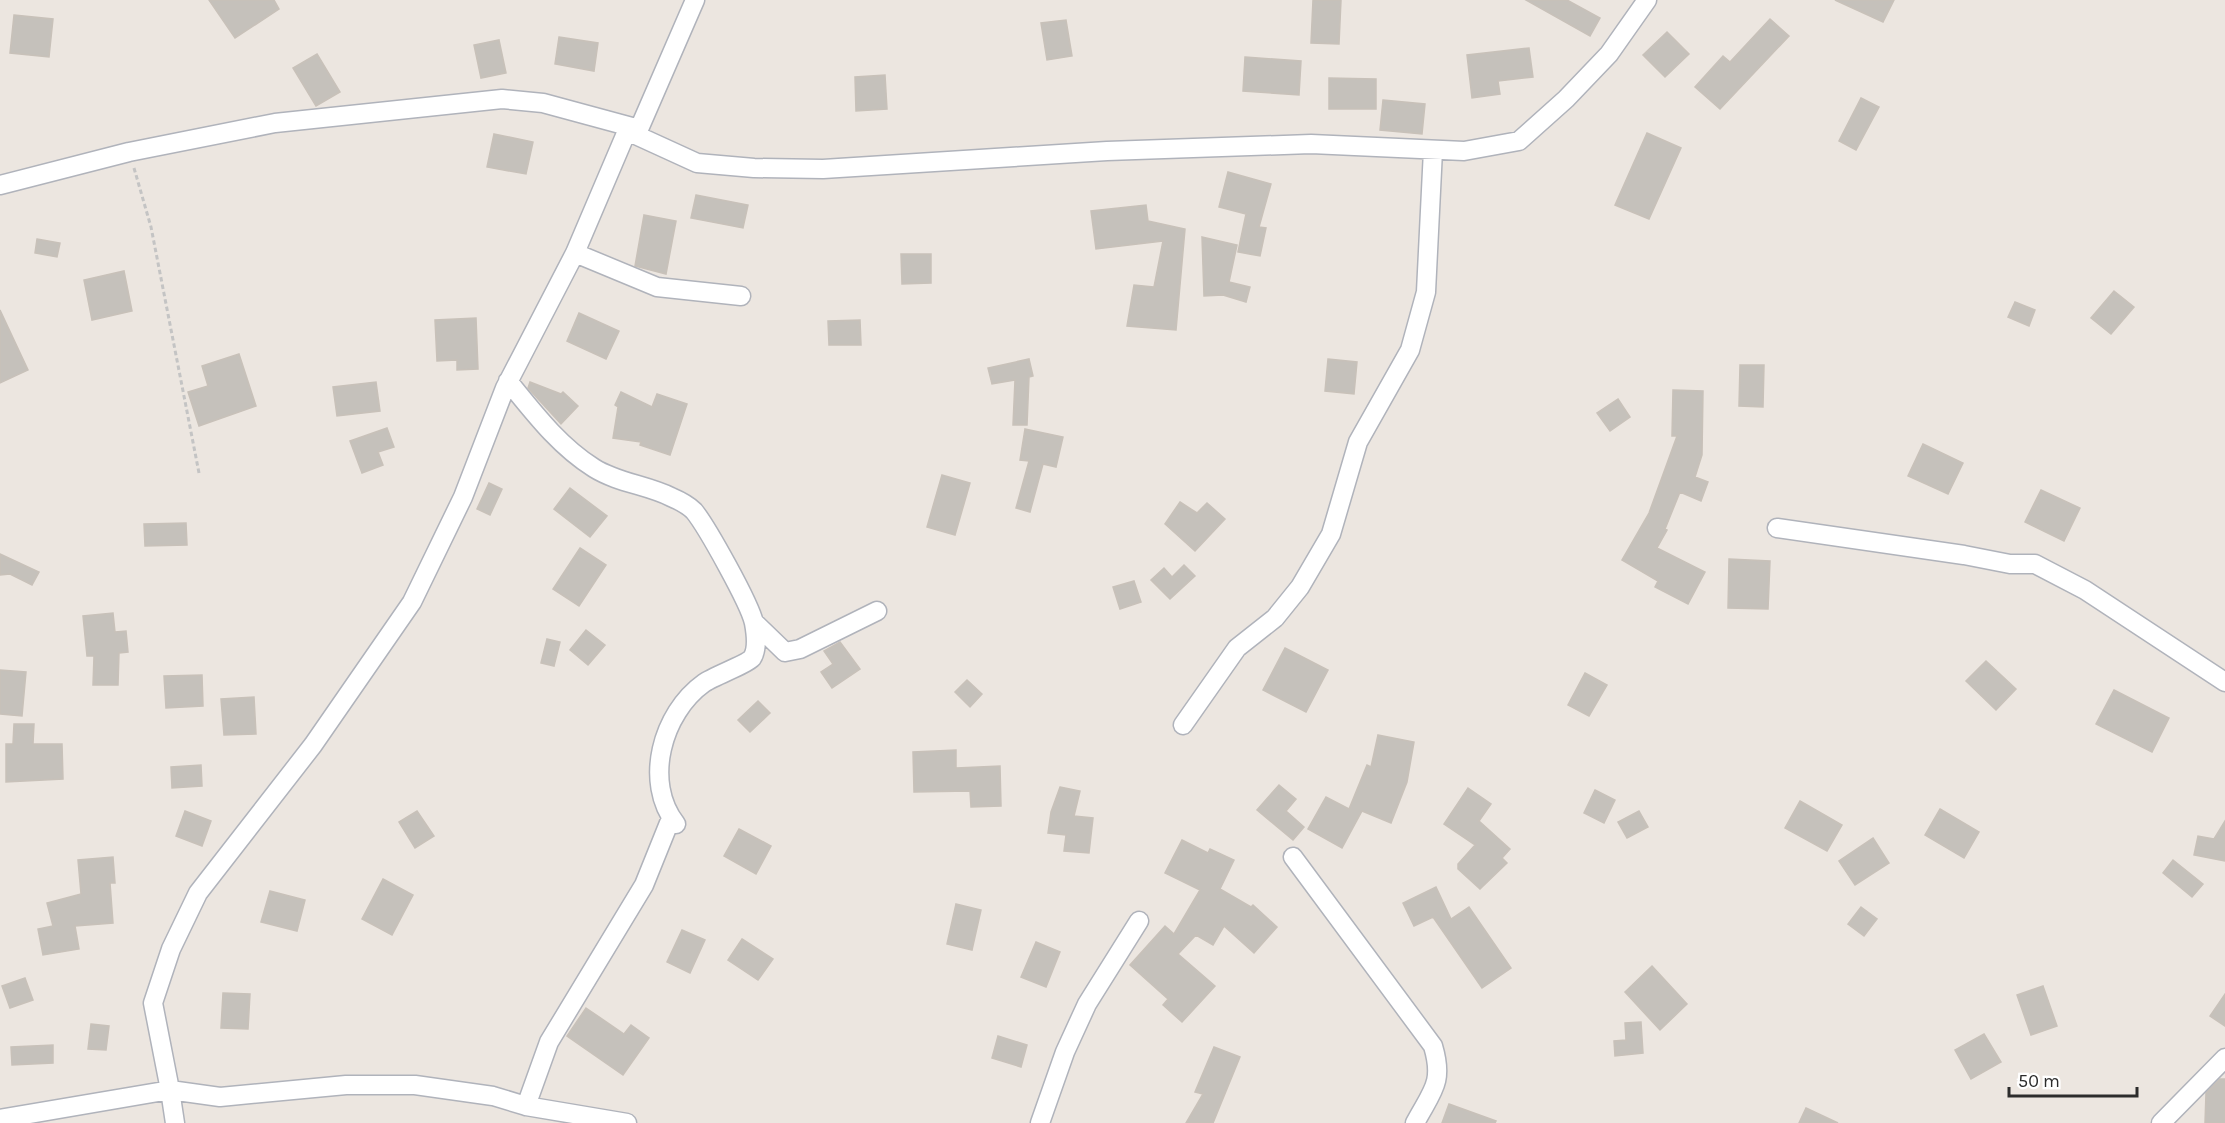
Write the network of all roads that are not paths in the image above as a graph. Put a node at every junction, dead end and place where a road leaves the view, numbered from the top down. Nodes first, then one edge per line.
1 (695, 0) edge
2 (1647, 0) edge
3 (633, 130) junction
4 (1433, 150) junction
5 (0, 185) edge
6 (575, 254) junction
7 (741, 296) dead end
8 (508, 381) junction
9 (1777, 528) dead end
10 (877, 611) dead end
11 (754, 622) junction
12 (2225, 682) edge
13 (1183, 725) dead end
14 (1293, 857) dead end
15 (1139, 921) dead end
16 (2225, 1058) edge
17 (170, 1090) junction
18 (526, 1106) junction
19 (0, 1119) edge
20 (175, 1123) edge
21 (627, 1123) edge
22 (1040, 1123) edge
23 (1415, 1123) edge
24 (2161, 1123) edge

1 - 3 street
2 - 4 street
3 - 4 street
3 - 5 street
3 - 6 street
4 - 13 street
6 - 7 street
6 - 8 street
8 - 11 street
8 - 17 street
9 - 12 street
10 - 11 street
11 - 18 street
14 - 23 street
15 - 22 street
16 - 24 street
17 - 18 street
17 - 19 street
17 - 20 street
18 - 21 street

